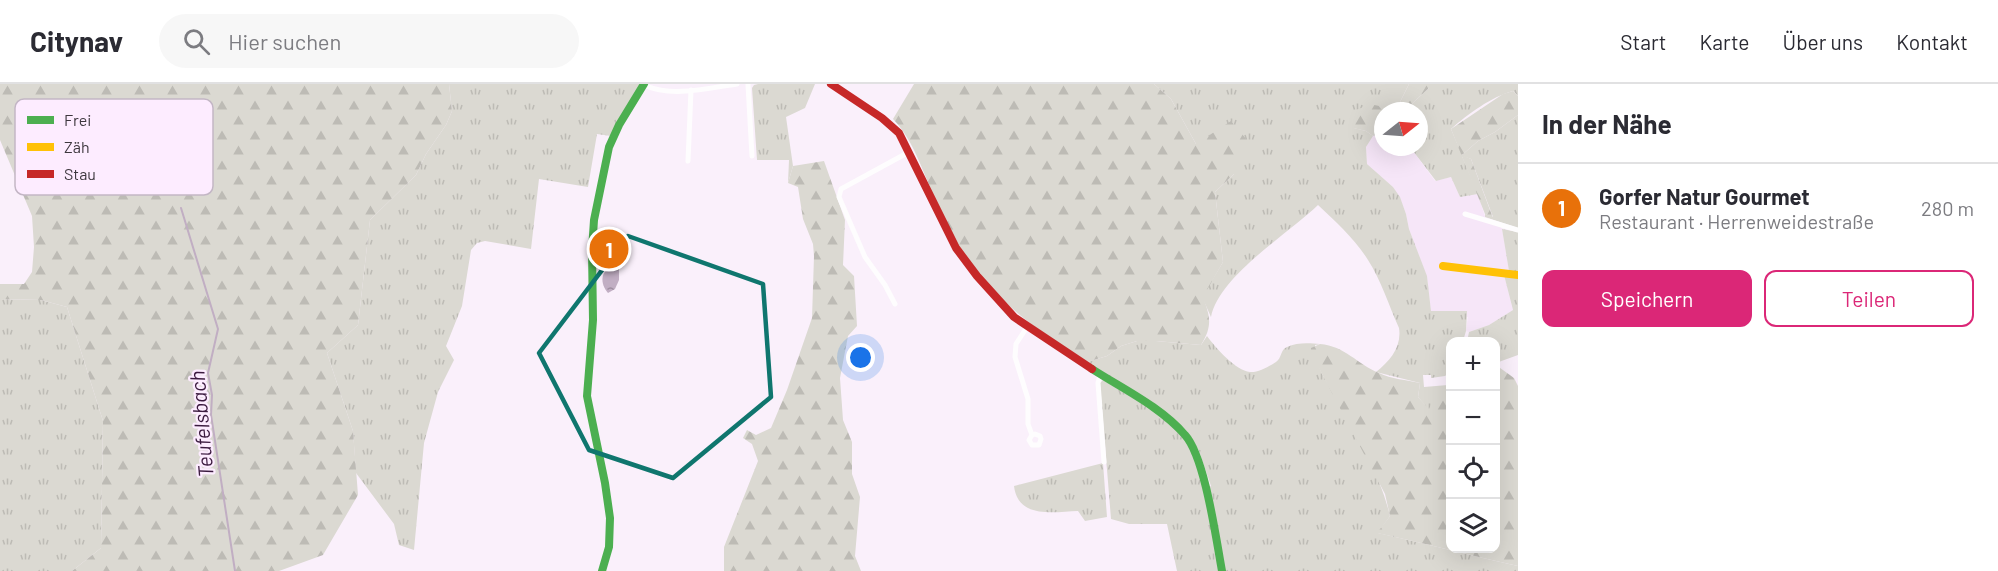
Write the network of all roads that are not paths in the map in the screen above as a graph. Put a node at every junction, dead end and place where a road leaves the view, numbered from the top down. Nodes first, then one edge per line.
1 (737, 84) edge
2 (748, 84) edge
3 (831, 84) edge
4 (644, 85) edge
5 (690, 90) junction
6 (909, 153) junction
7 (752, 156) dead end
8 (688, 160) dead end
9 (1465, 214) dead end
10 (1518, 231) edge
11 (1443, 266) dead end
12 (1518, 275) edge
13 (895, 304) dead end
14 (1027, 327) junction
15 (1100, 374) junction
16 (1032, 435) dead end
17 (1104, 462) dead end
18 (602, 571) edge
19 (1222, 571) edge

1 - 5 street
2 - 7 street
3 - 6 street
4 - 5 street
4 - 18 street
5 - 8 street
6 - 13 street
6 - 14 street
9 - 10 street
11 - 12 street
14 - 15 street
14 - 16 street
15 - 17 street
15 - 19 street

